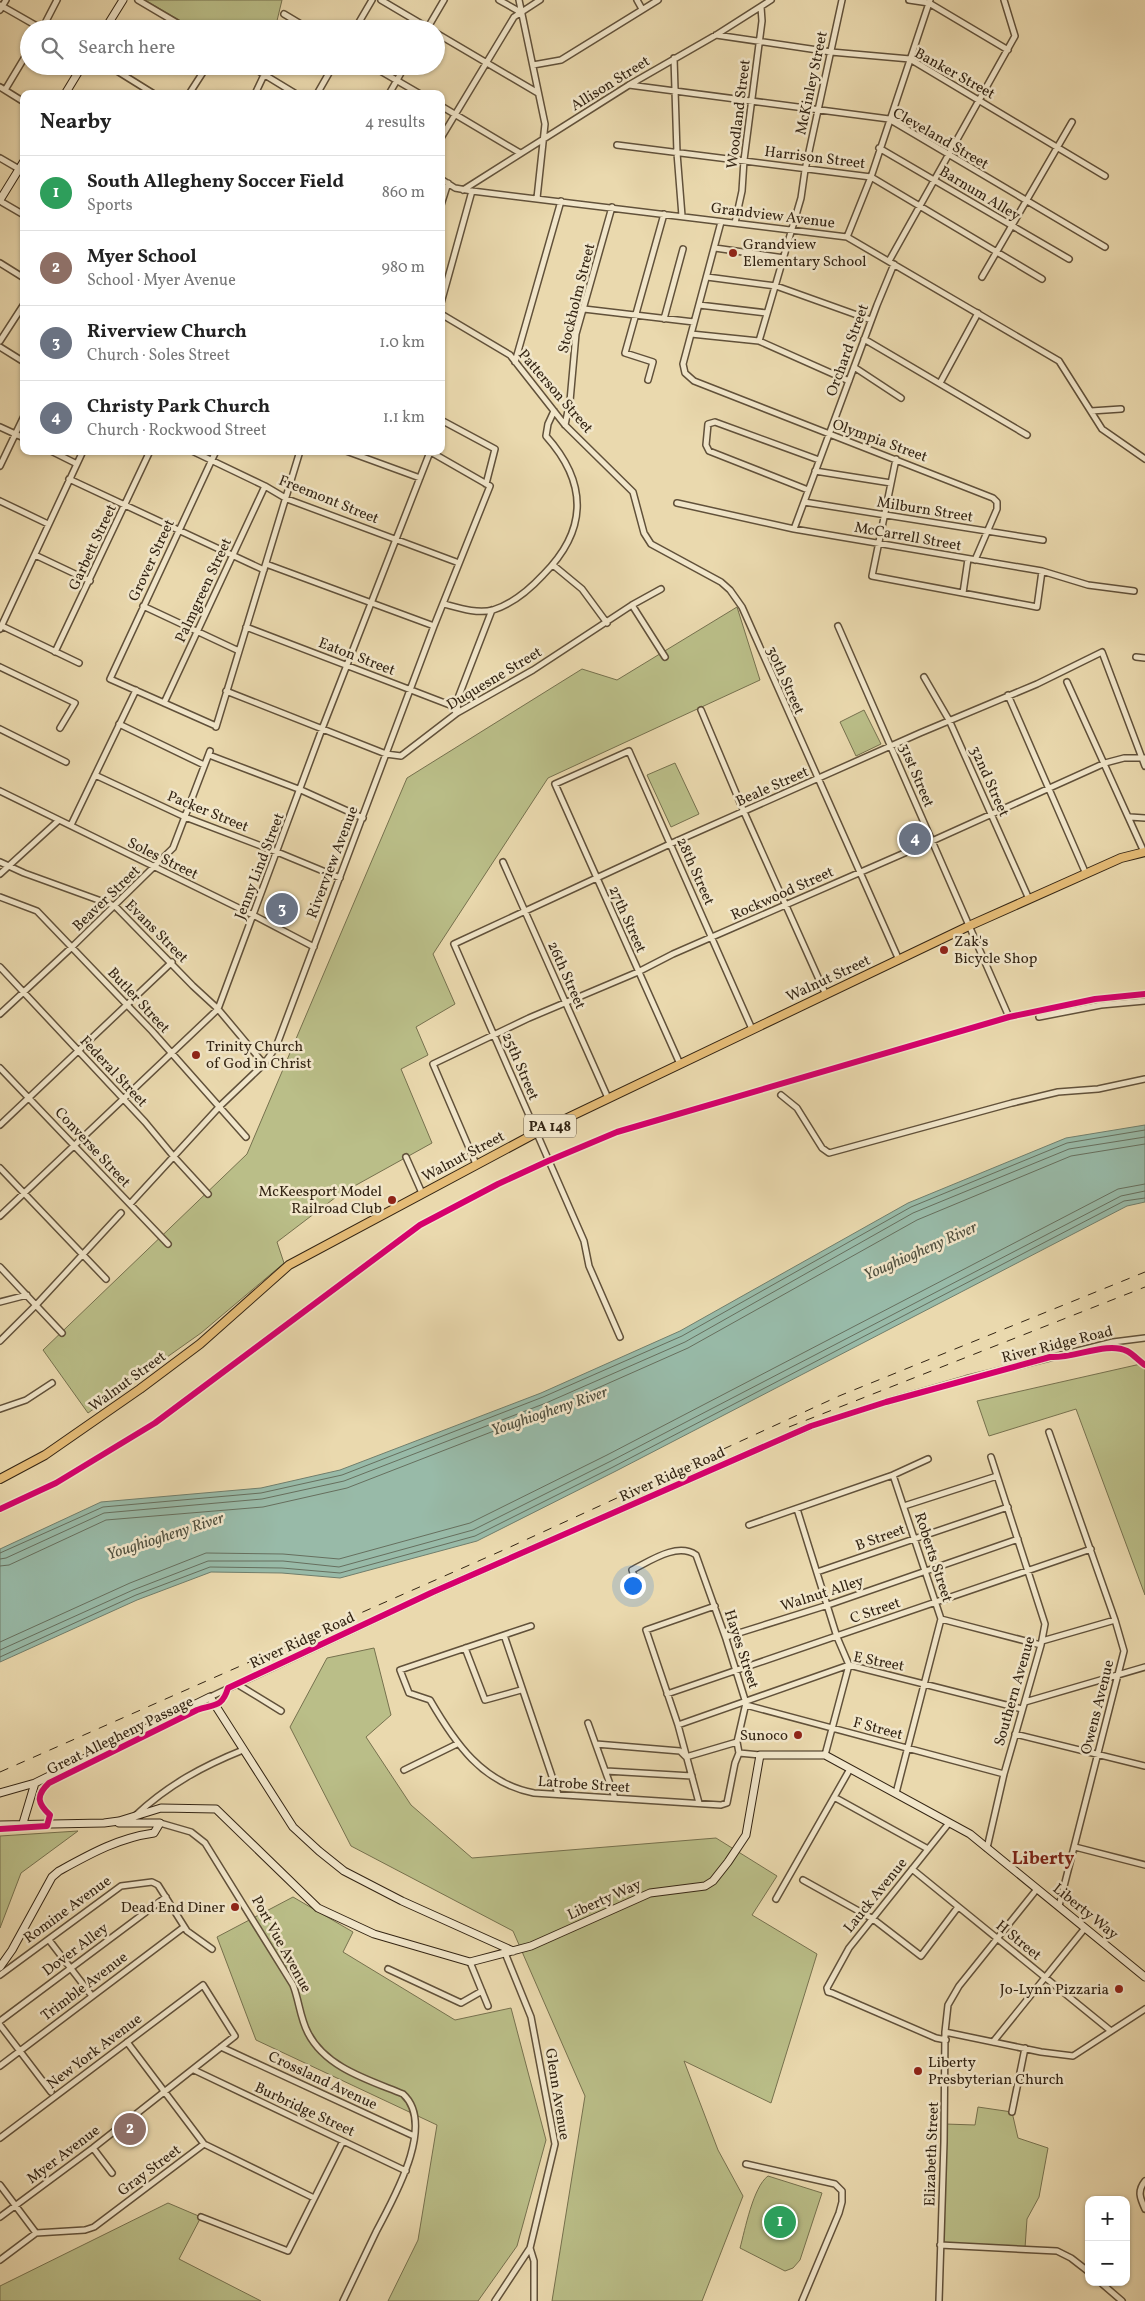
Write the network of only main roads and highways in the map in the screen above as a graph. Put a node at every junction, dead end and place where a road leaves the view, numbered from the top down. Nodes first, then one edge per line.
1 (1145, 852) edge
2 (0, 1479) edge

1 - 2 main road, Walnut Street / PA 148

